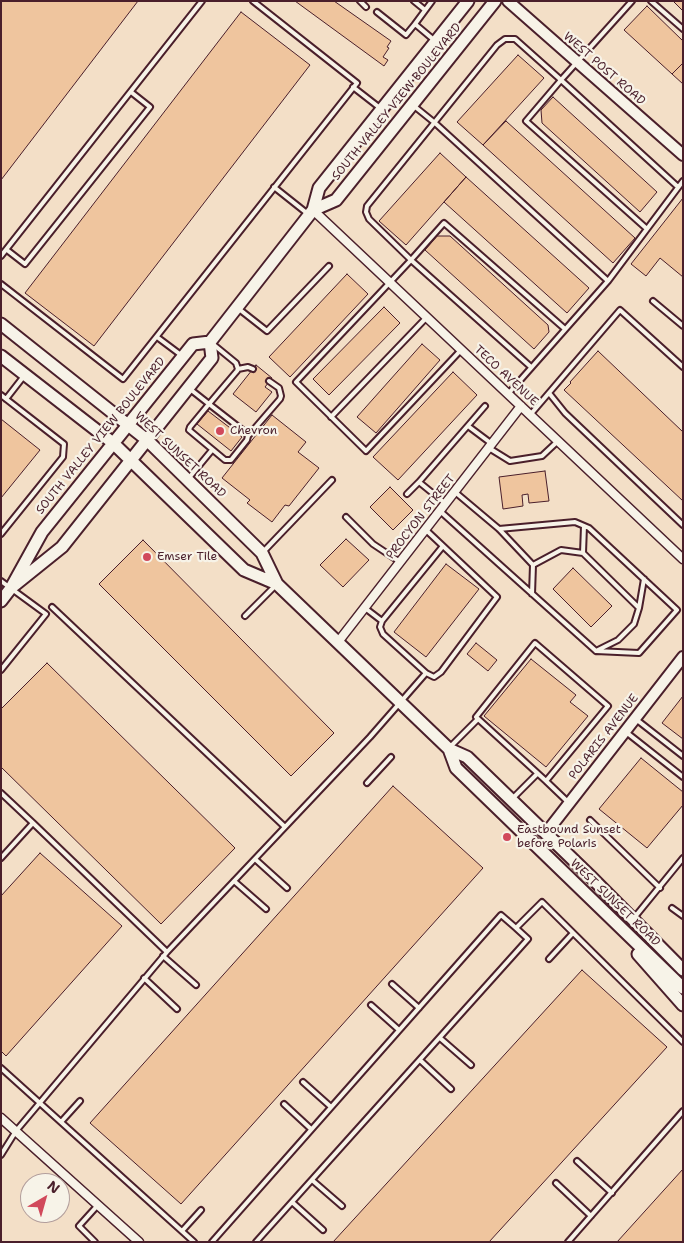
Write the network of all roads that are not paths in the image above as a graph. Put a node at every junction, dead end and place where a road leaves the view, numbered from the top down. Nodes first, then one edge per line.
1 (202, 1) edge
2 (253, 1) edge
3 (360, 1) edge
4 (414, 1) edge
5 (432, 1) edge
6 (468, 1) edge
7 (495, 1) edge
8 (508, 1) edge
9 (632, 1) edge
10 (651, 1) edge
11 (366, 7) dead end
12 (425, 10) junction
13 (377, 12) dead end
14 (414, 24) junction
15 (683, 29) edge
16 (436, 41) junction
17 (577, 62) junction
18 (561, 80) junction
19 (353, 87) junction
20 (131, 92) junction
21 (412, 105) junction
22 (382, 110) junction
23 (435, 123) junction
24 (683, 155) edge
25 (683, 181) edge
26 (678, 187) junction
27 (274, 188) junction
28 (311, 213) junction
29 (647, 229) junction
30 (7, 250) junction
31 (1, 256) edge
32 (411, 260) junction
33 (330, 266) dead end
34 (608, 281) junction
35 (391, 283) junction
36 (1, 284) edge
37 (653, 301) dead end
38 (237, 308) junction
39 (427, 318) junction
40 (1, 324) edge
41 (683, 327) edge
42 (565, 329) junction
43 (157, 337) junction
44 (210, 342) junction
45 (461, 350) junction
46 (1, 356) edge
47 (183, 357) junction
48 (531, 367) junction
49 (683, 367) edge
50 (238, 369) junction
51 (253, 369) dead end
52 (25, 374) junction
53 (269, 381) dead end
54 (188, 388) junction
55 (549, 393) junction
56 (508, 394) junction
57 (1, 396) edge
58 (6, 399) junction
59 (209, 404) junction
60 (485, 406) dead end
61 (521, 406) junction
62 (530, 415) junction
63 (331, 417) junction
64 (128, 424) junction
65 (468, 426) junction
66 (248, 436) junction
67 (147, 440) junction
68 (558, 441) junction
69 (113, 444) junction
70 (491, 446) junction
71 (212, 450) junction
72 (131, 460) junction
73 (188, 480) junction
74 (332, 480) dead end
75 (418, 482) junction
76 (455, 492) junction
77 (407, 494) dead end
78 (446, 504) junction
79 (440, 511) junction
80 (346, 517) dead end
81 (683, 525) edge
82 (584, 526) junction
83 (499, 529) junction
84 (426, 530) junction
85 (1, 534) edge
86 (443, 546) junction
87 (262, 553) junction
88 (583, 553) junction
89 (683, 559) edge
90 (400, 562) junction
91 (533, 565) junction
92 (644, 579) junction
93 (1, 581) edge
94 (277, 584) junction
95 (11, 588) junction
96 (532, 594) junction
97 (1, 601) edge
98 (52, 607) dead end
99 (365, 608) junction
100 (639, 608) junction
101 (245, 616) dead end
102 (382, 621) junction
103 (338, 642) junction
104 (596, 651) junction
105 (683, 657) edge
106 (1, 670) edge
107 (426, 673) junction
108 (400, 702) junction
109 (478, 719) junction
110 (635, 719) junction
111 (625, 731) junction
112 (449, 749) junction
113 (683, 756) edge
114 (390, 757) dead end
115 (537, 774) junction
116 (683, 777) edge
117 (367, 782) dead end
118 (546, 782) junction
119 (1, 793) edge
120 (511, 799) junction
121 (570, 803) junction
122 (590, 820) dead end
123 (33, 823) junction
124 (285, 827) junction
125 (546, 833) junction
126 (1, 858) edge
127 (683, 858) edge
128 (255, 859) junction
129 (234, 881) junction
130 (287, 888) dead end
131 (660, 888) junction
132 (586, 894) junction
133 (672, 908) dead end
134 (266, 910) dead end
135 (683, 916) edge
136 (633, 920) junction
137 (516, 928) junction
138 (572, 932) junction
139 (646, 933) junction
140 (165, 954) junction
141 (549, 959) dead end
142 (683, 963) edge
143 (683, 970) edge
144 (144, 978) junction
145 (392, 984) dead end
146 (196, 985) dead end
147 (683, 988) edge
148 (371, 1005) dead end
149 (683, 1005) edge
150 (419, 1008) junction
151 (177, 1009) dead end
152 (399, 1030) junction
153 (440, 1038) junction
154 (683, 1042) edge
155 (420, 1060) junction
156 (471, 1065) dead end
157 (1, 1068) edge
158 (304, 1082) dead end
159 (452, 1088) dead end
160 (80, 1101) dead end
161 (39, 1102) junction
162 (284, 1104) dead end
163 (331, 1107) junction
164 (683, 1111) edge
165 (1, 1118) edge
166 (61, 1122) junction
167 (312, 1129) junction
168 (16, 1130) junction
169 (1, 1155) edge
170 (577, 1161) dead end
171 (312, 1180) junction
172 (556, 1183) dead end
173 (612, 1193) junction
174 (292, 1202) junction
175 (98, 1205) junction
176 (342, 1206) dead end
177 (201, 1210) dead end
178 (591, 1216) junction
179 (323, 1230) dead end
180 (182, 1231) junction
181 (95, 1242) edge
182 (139, 1242) edge
183 (194, 1242) edge
184 (212, 1242) edge
185 (256, 1242) edge
186 (568, 1242) edge

1 - 20 lane
2 - 19 lane
3 - 11 lane
4 - 12 lane
5 - 12 lane
6 - 16 main road, SOUTH VALLEY VIEW BOULEVARD
7 - 21 main road, SOUTH VALLEY VIEW BOULEVARD
8 - 17 street, WEST POST ROAD
9 - 17 lane
10 - 15 lane
12 - 14 lane
13 - 14 lane
14 - 16 lane
16 - 22 main road, SOUTH VALLEY VIEW BOULEVARD
17 - 18 lane
17 - 24 street, WEST POST ROAD
18 - 23 lane
18 - 26 lane
18 - 29 lane
19 - 22 lane
19 - 27 lane
20 - 30 lane
20 - 30 lane
21 - 23 lane
21 - 28 main road, SOUTH VALLEY VIEW BOULEVARD
22 - 28 main road, SOUTH VALLEY VIEW BOULEVARD
23 - 32 lane
23 - 34 lane
25 - 26 lane
26 - 29 lane
27 - 28 lane
27 - 43 lane
28 - 35 street, TECO AVENUE
28 - 38 main road, SOUTH VALLEY VIEW BOULEVARD
29 - 34 lane
30 - 31 lane
32 - 35 lane
32 - 42 lane
32 - 48 lane
33 - 38 lane
34 - 42 lane
35 - 39 street, TECO AVENUE
35 - 63 lane
36 - 43 lane
37 - 41 lane
38 - 44 main road, SOUTH VALLEY VIEW BOULEVARD
39 - 45 street, TECO AVENUE
39 - 63 lane
40 - 64 main road, WEST SUNSET ROAD
42 - 48 lane
43 - 47 lane
44 - 47 main road, SOUTH VALLEY VIEW BOULEVARD
44 - 50 lane
44 - 54 main road, SOUTH VALLEY VIEW BOULEVARD
45 - 56 street, TECO AVENUE
45 - 63 lane
46 - 52 main road, WEST SUNSET ROAD
47 - 64 main road, SOUTH VALLEY VIEW BOULEVARD
48 - 56 lane
49 - 55 lane
50 - 51 lane
50 - 59 lane
52 - 58 lane
52 - 69 main road, WEST SUNSET ROAD
53 - 66 lane
54 - 59 lane
54 - 67 main road, SOUTH VALLEY VIEW BOULEVARD
55 - 62 lane
55 - 81 lane
56 - 61 street, TECO AVENUE
57 - 58 lane
58 - 85 lane
59 - 66 lane
59 - 71 lane
60 - 65 lane
61 - 62 street, TECO AVENUE
61 - 70 street, PROCYON STREET
62 - 68 street, TECO AVENUE
64 - 67 main road, WEST SUNSET ROAD
64 - 69 main road, SOUTH VALLEY VIEW BOULEVARD
65 - 70 lane
65 - 75 lane
66 - 71 lane
67 - 72 main road, SOUTH VALLEY VIEW BOULEVARD
67 - 73 main road, WEST SUNSET ROAD
68 - 70 lane
68 - 89 street, TECO AVENUE
69 - 72 main road, WEST SUNSET ROAD
69 - 95 main road, SOUTH VALLEY VIEW BOULEVARD
70 - 76 street, PROCYON STREET
71 - 73 lane
72 - 94 main road, WEST SUNSET ROAD
72 - 95 main road, SOUTH VALLEY VIEW BOULEVARD
73 - 87 main road, WEST SUNSET ROAD
74 - 87 lane
75 - 77 lane
75 - 78 lane
76 - 78 street, PROCYON STREET
76 - 83 lane
78 - 79 street, PROCYON STREET
79 - 84 street, PROCYON STREET
79 - 96 lane
80 - 90 lane
82 - 83 lane
82 - 88 lane
82 - 92 lane
83 - 91 lane
84 - 86 lane
84 - 90 street, PROCYON STREET
86 - 102 lane
86 - 107 lane
87 - 94 main road, WEST SUNSET ROAD
88 - 91 lane
88 - 100 lane
90 - 99 street, PROCYON STREET
91 - 96 lane
92 - 100 lane
92 - 104 lane
93 - 95 lane
94 - 101 lane
94 - 103 main road, WEST SUNSET ROAD
95 - 97 main road, SOUTH VALLEY VIEW BOULEVARD
95 - 106 lane
96 - 104 lane
98 - 124 lane
99 - 102 lane
99 - 103 street, PROCYON STREET
100 - 104 lane
102 - 107 lane
103 - 108 main road, WEST SUNSET ROAD
105 - 110 street, POLARIS AVENUE
107 - 108 lane
108 - 112 main road, WEST SUNSET ROAD
108 - 124 lane
109 - 112 lane
109 - 115 lane
109 - 118 lane
110 - 111 street, POLARIS AVENUE
110 - 113 lane
111 - 116 lane
111 - 121 street, POLARIS AVENUE
112 - 120 main road, WEST SUNSET ROAD
112 - 132 main road, WEST SUNSET ROAD
114 - 117 lane
115 - 118 lane
115 - 120 lane
118 - 121 lane
119 - 123 lane
120 - 125 main road, WEST SUNSET ROAD
121 - 125 street, POLARIS AVENUE
122 - 131 lane
123 - 126 lane
123 - 140 lane
124 - 128 lane
125 - 136 main road, WEST SUNSET ROAD
127 - 131 lane
128 - 129 lane
128 - 130 lane
129 - 134 lane
129 - 140 lane
131 - 136 lane
132 - 147 main road, WEST SUNSET ROAD
132 - 149 main road
133 - 135 lane
136 - 139 main road, WEST SUNSET ROAD
137 - 138 lane
137 - 150 lane
137 - 153 lane
138 - 141 lane
138 - 154 lane
139 - 142 main road
139 - 143 main road, WEST SUNSET ROAD
140 - 144 lane
140 - 146 lane
144 - 151 lane
144 - 161 lane
145 - 150 lane
148 - 152 lane
150 - 152 lane
152 - 163 lane
153 - 155 lane
153 - 156 lane
155 - 159 lane
155 - 171 lane
157 - 161 lane
158 - 163 lane
160 - 166 lane
161 - 166 lane
161 - 168 lane
162 - 167 lane
163 - 167 lane
164 - 173 lane
165 - 168 street
166 - 180 lane
167 - 184 lane
168 - 169 lane
168 - 175 street
170 - 173 lane
171 - 174 lane
171 - 176 lane
172 - 178 lane
173 - 178 lane
174 - 179 lane
174 - 185 lane
175 - 181 lane
175 - 182 street
177 - 180 lane
178 - 186 lane
180 - 183 lane

